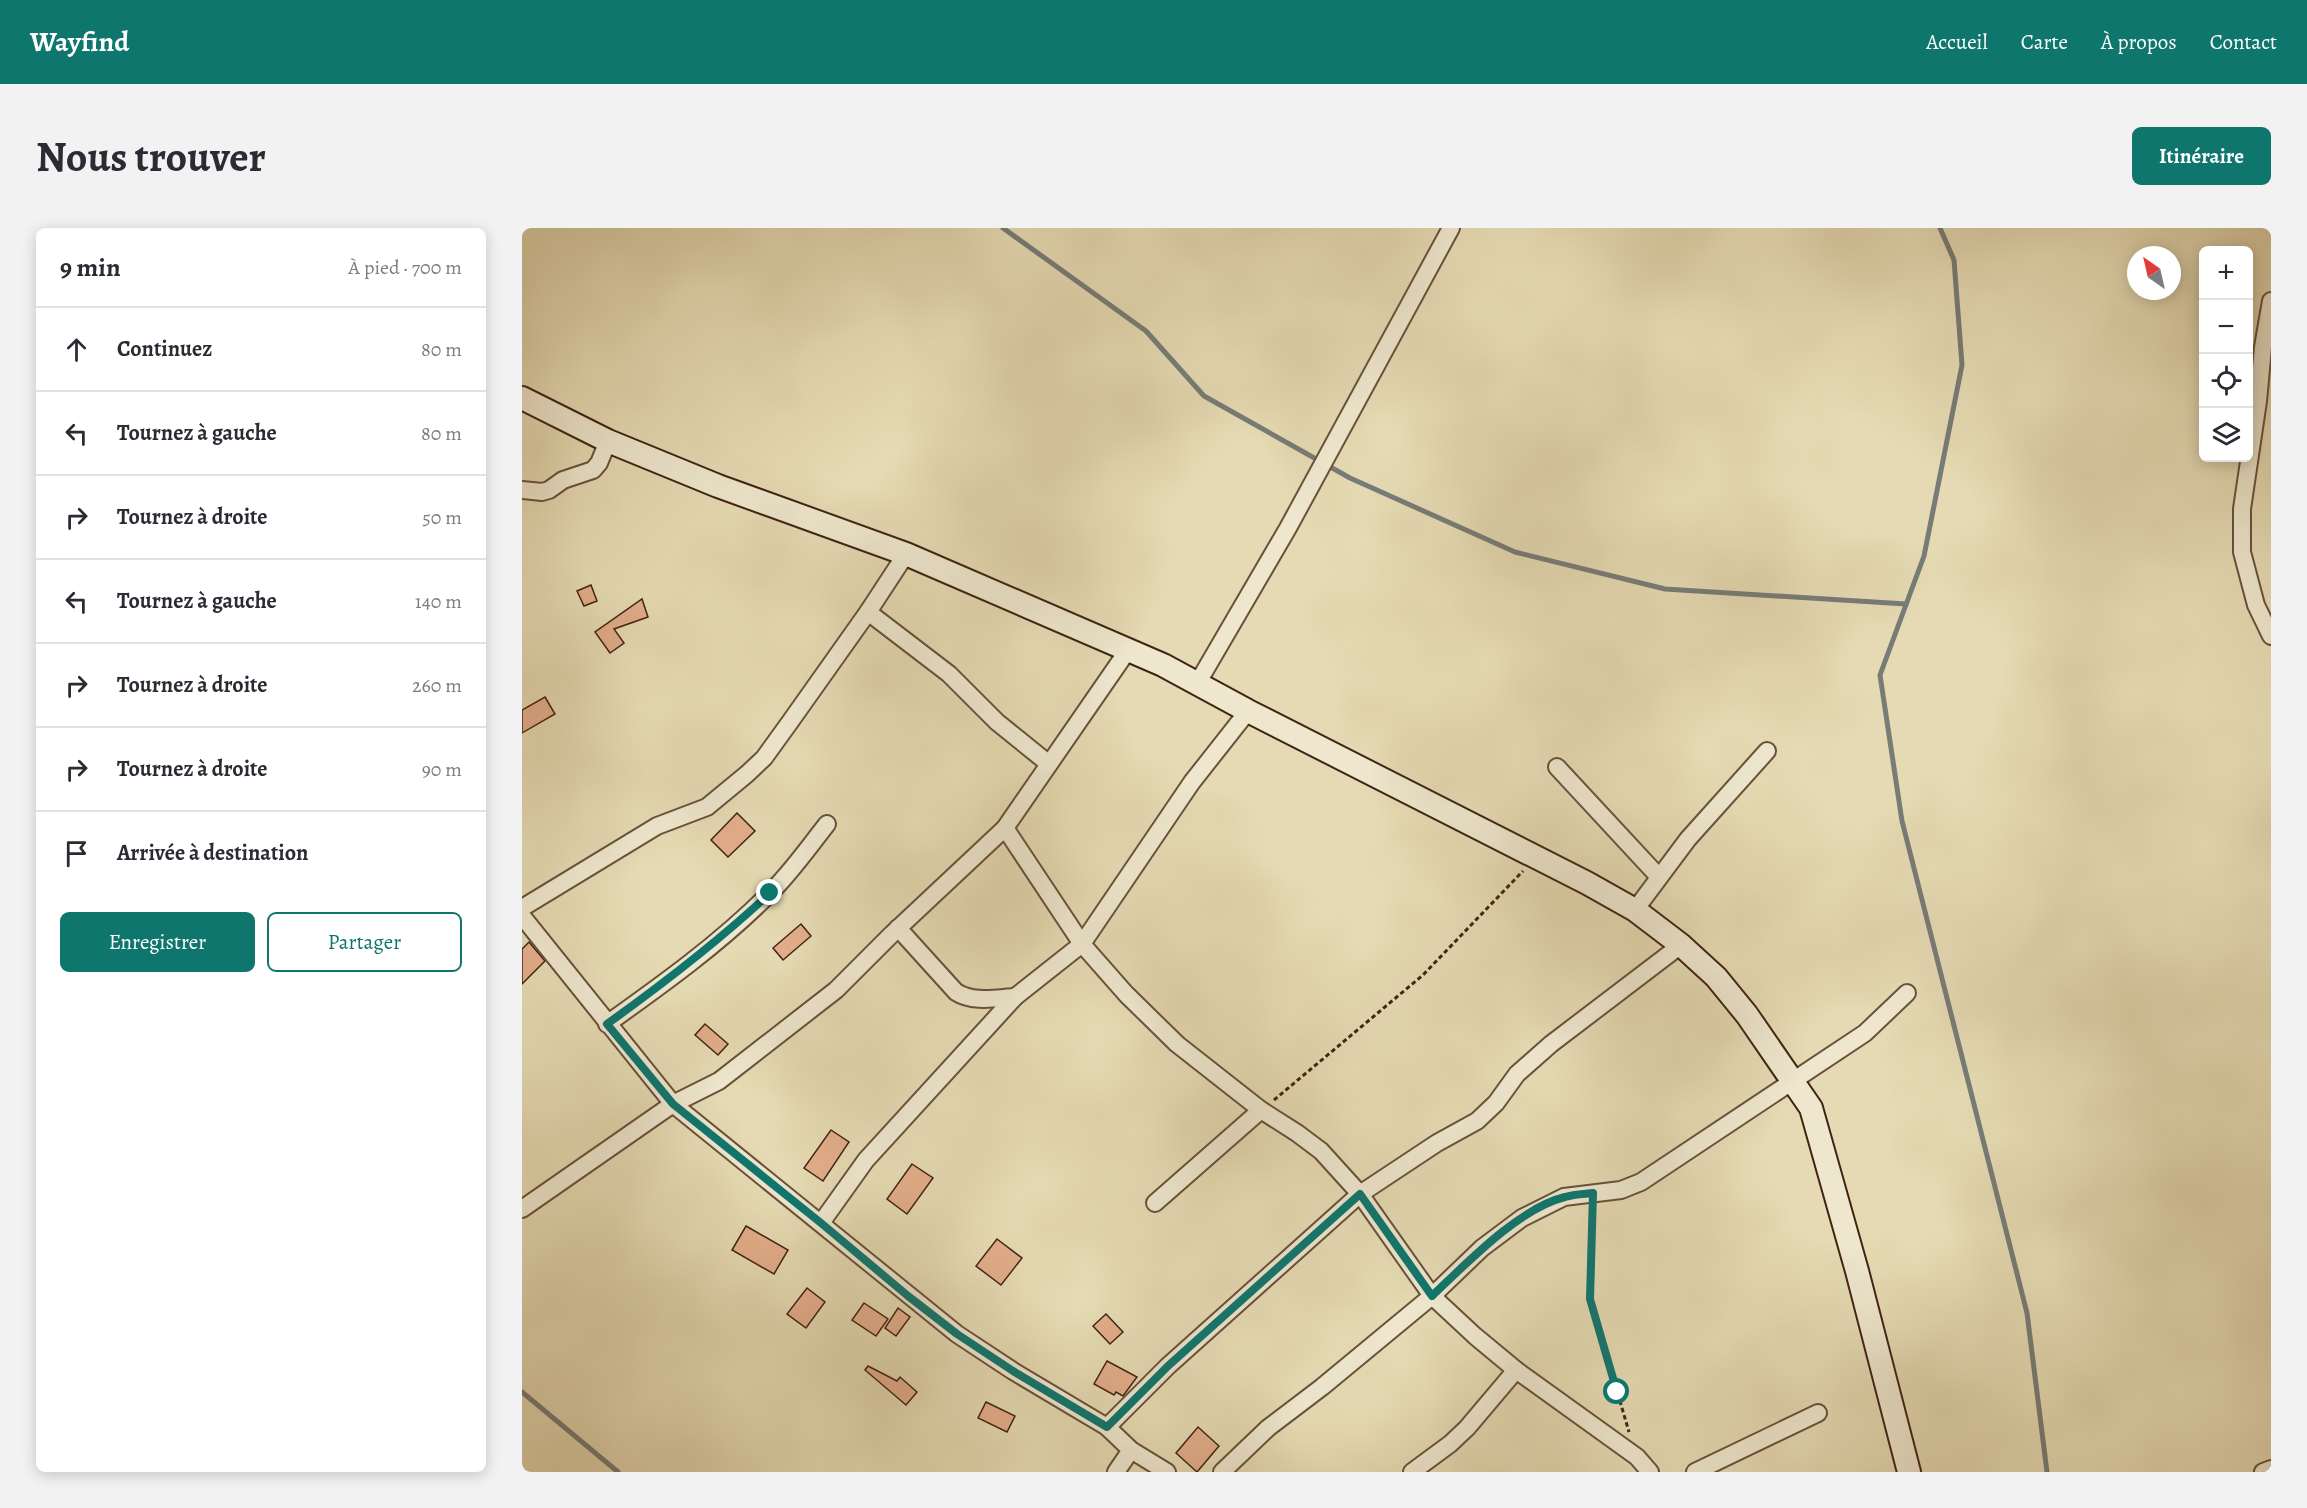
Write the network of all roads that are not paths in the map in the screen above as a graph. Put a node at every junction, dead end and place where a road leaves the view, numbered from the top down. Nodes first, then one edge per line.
1 (1452, 228) edge
2 (2271, 301) edge
3 (522, 398) edge
4 (608, 441) junction
5 (522, 490) edge
6 (906, 554) junction
7 (868, 612) junction
8 (2271, 636) edge
9 (1128, 650) junction
10 (1197, 684) junction
11 (1248, 711) junction
12 (1767, 751) dead end
13 (1049, 764) junction
14 (1557, 767) dead end
15 (827, 824) dead end
16 (1005, 828) junction
17 (1659, 877) junction
18 (522, 908) edge
19 (1635, 910) junction
20 (522, 916) edge
21 (898, 928) junction
22 (1082, 944) junction
23 (1681, 945) junction
24 (1907, 993) dead end
25 (1016, 997) junction
26 (607, 1024) junction
27 (1794, 1081) junction
28 (673, 1104) junction
29 (1261, 1110) junction
30 (1360, 1194) junction
31 (1155, 1203) dead end
32 (522, 1209) edge
33 (821, 1223) junction
34 (1432, 1296) junction
35 (1515, 1370) junction
36 (1818, 1413) dead end
37 (1107, 1427) junction
38 (1131, 1450) junction
39 (2271, 1469) edge
40 (1116, 1472) edge
41 (1167, 1472) edge
42 (1222, 1472) edge
43 (1412, 1472) edge
44 (1650, 1472) edge
45 (1695, 1472) edge
46 (1909, 1472) edge
47 (2264, 1472) edge

1 - 10 street
2 - 8 street
3 - 4 street
4 - 5 street
4 - 6 street
6 - 7 street
6 - 9 street
7 - 13 street
7 - 18 street
9 - 10 street
9 - 13 street
10 - 11 street
11 - 19 street
11 - 22 street
12 - 17 street
13 - 16 street
14 - 17 street
15 - 26 street
16 - 21 street
16 - 22 street
17 - 19 street
19 - 23 street
20 - 26 street
21 - 25 street
21 - 28 street
22 - 25 street
22 - 29 street
23 - 27 street
23 - 30 street
24 - 27 street
25 - 33 street
26 - 28 street
27 - 34 street
27 - 46 street
28 - 32 street
28 - 33 street
29 - 30 street
29 - 31 street
30 - 34 street
30 - 37 street
33 - 37 street
34 - 35 street
34 - 42 street
35 - 43 street
35 - 44 street
36 - 45 street
37 - 38 street
38 - 40 street
38 - 41 street
39 - 47 street

